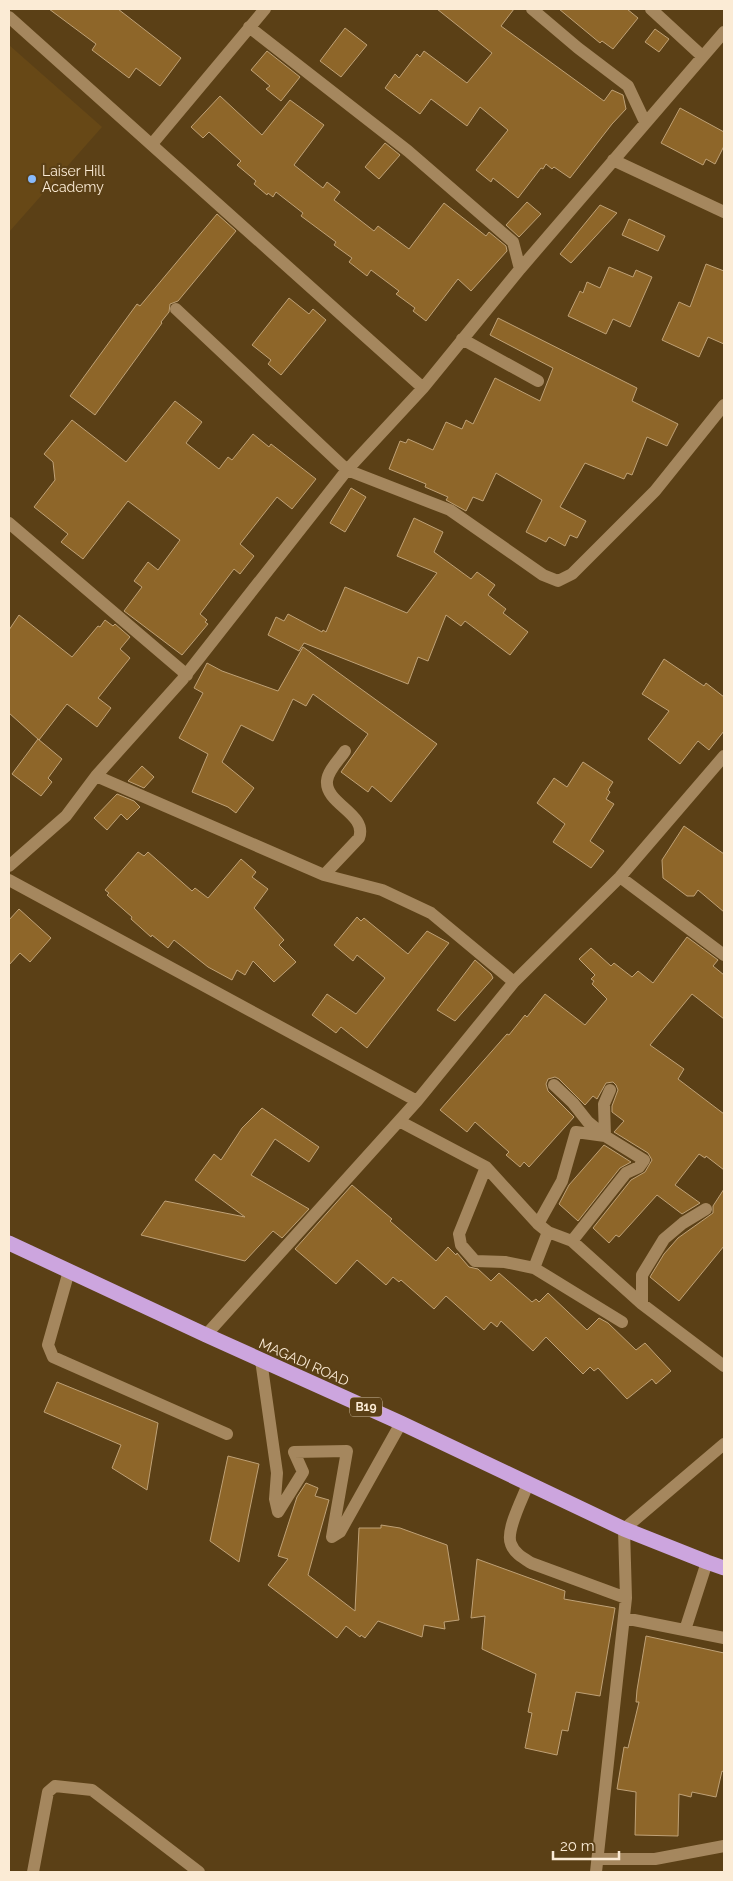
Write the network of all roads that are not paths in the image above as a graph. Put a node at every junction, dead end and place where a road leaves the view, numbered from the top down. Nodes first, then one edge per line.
1 (265, 9) edge
2 (532, 9) edge
3 (651, 9) edge
4 (9, 17) edge
5 (249, 27) junction
6 (724, 32) edge
7 (702, 56) junction
8 (646, 122) junction
9 (152, 144) junction
10 (613, 160) junction
11 (724, 212) edge
12 (520, 269) junction
13 (176, 309) dead end
14 (462, 339) junction
15 (538, 381) dead end
16 (423, 388) junction
17 (724, 405) edge
18 (347, 470) junction
19 (9, 523) edge
20 (187, 675) junction
21 (346, 751) dead end
22 (724, 756) edge
23 (96, 776) junction
24 (9, 866) edge
25 (324, 875) junction
26 (620, 877) junction
27 (9, 880) edge
28 (724, 955) edge
29 (514, 982) junction
30 (554, 1085) dead end
31 (610, 1090) dead end
32 (417, 1101) junction
33 (399, 1121) junction
34 (605, 1136) junction
35 (486, 1167) junction
36 (706, 1209) dead end
37 (543, 1228) junction
38 (572, 1241) junction
39 (9, 1243) edge
40 (534, 1268) junction
41 (69, 1271) junction
42 (642, 1304) junction
43 (622, 1322) dead end
44 (206, 1335) junction
45 (261, 1360) junction
46 (724, 1366) edge
47 (401, 1423) junction
48 (227, 1434) dead end
49 (724, 1444) edge
50 (528, 1484) junction
51 (624, 1529) junction
52 (707, 1562) junction
53 (724, 1568) edge
54 (626, 1598) junction
55 (624, 1618) junction
56 (685, 1630) junction
57 (724, 1638) edge
58 (724, 1846) edge
59 (598, 1859) junction
60 (33, 1872) edge
61 (199, 1872) edge
62 (596, 1872) edge

1 - 5 street
2 - 8 street
3 - 7 street
4 - 9 street
5 - 9 street
5 - 12 street
6 - 7 street
7 - 8 street
8 - 10 street
9 - 16 street
10 - 11 street
10 - 12 street
12 - 14 street
13 - 18 street
14 - 15 street
14 - 16 street
16 - 18 street
17 - 18 street
18 - 20 street
19 - 20 street
20 - 23 street
21 - 25 street
22 - 26 street
23 - 24 street
23 - 25 street
25 - 29 street
26 - 28 street
26 - 29 street
27 - 32 street
29 - 32 street
30 - 34 street
31 - 34 street
32 - 33 street
33 - 35 street
33 - 44 street
34 - 37 street
34 - 38 street
35 - 37 street
35 - 40 street
36 - 42 street
37 - 38 street
37 - 40 street
38 - 42 street
39 - 41 highway, MAGADI ROAD / B19
40 - 43 street
41 - 44 highway, MAGADI ROAD / B19
41 - 48 street
42 - 46 street
44 - 45 highway, MAGADI ROAD / B19
45 - 47 highway, MAGADI ROAD / B19
45 - 47 street
47 - 50 highway, MAGADI ROAD / B19
49 - 51 street
50 - 51 highway, MAGADI ROAD / B19
50 - 54 street
51 - 52 highway, MAGADI ROAD / B19
51 - 54 street
52 - 53 highway, MAGADI ROAD / B19
52 - 56 street
54 - 55 street
55 - 56 street
55 - 59 street
56 - 57 street
58 - 59 street
59 - 62 street
60 - 61 street

